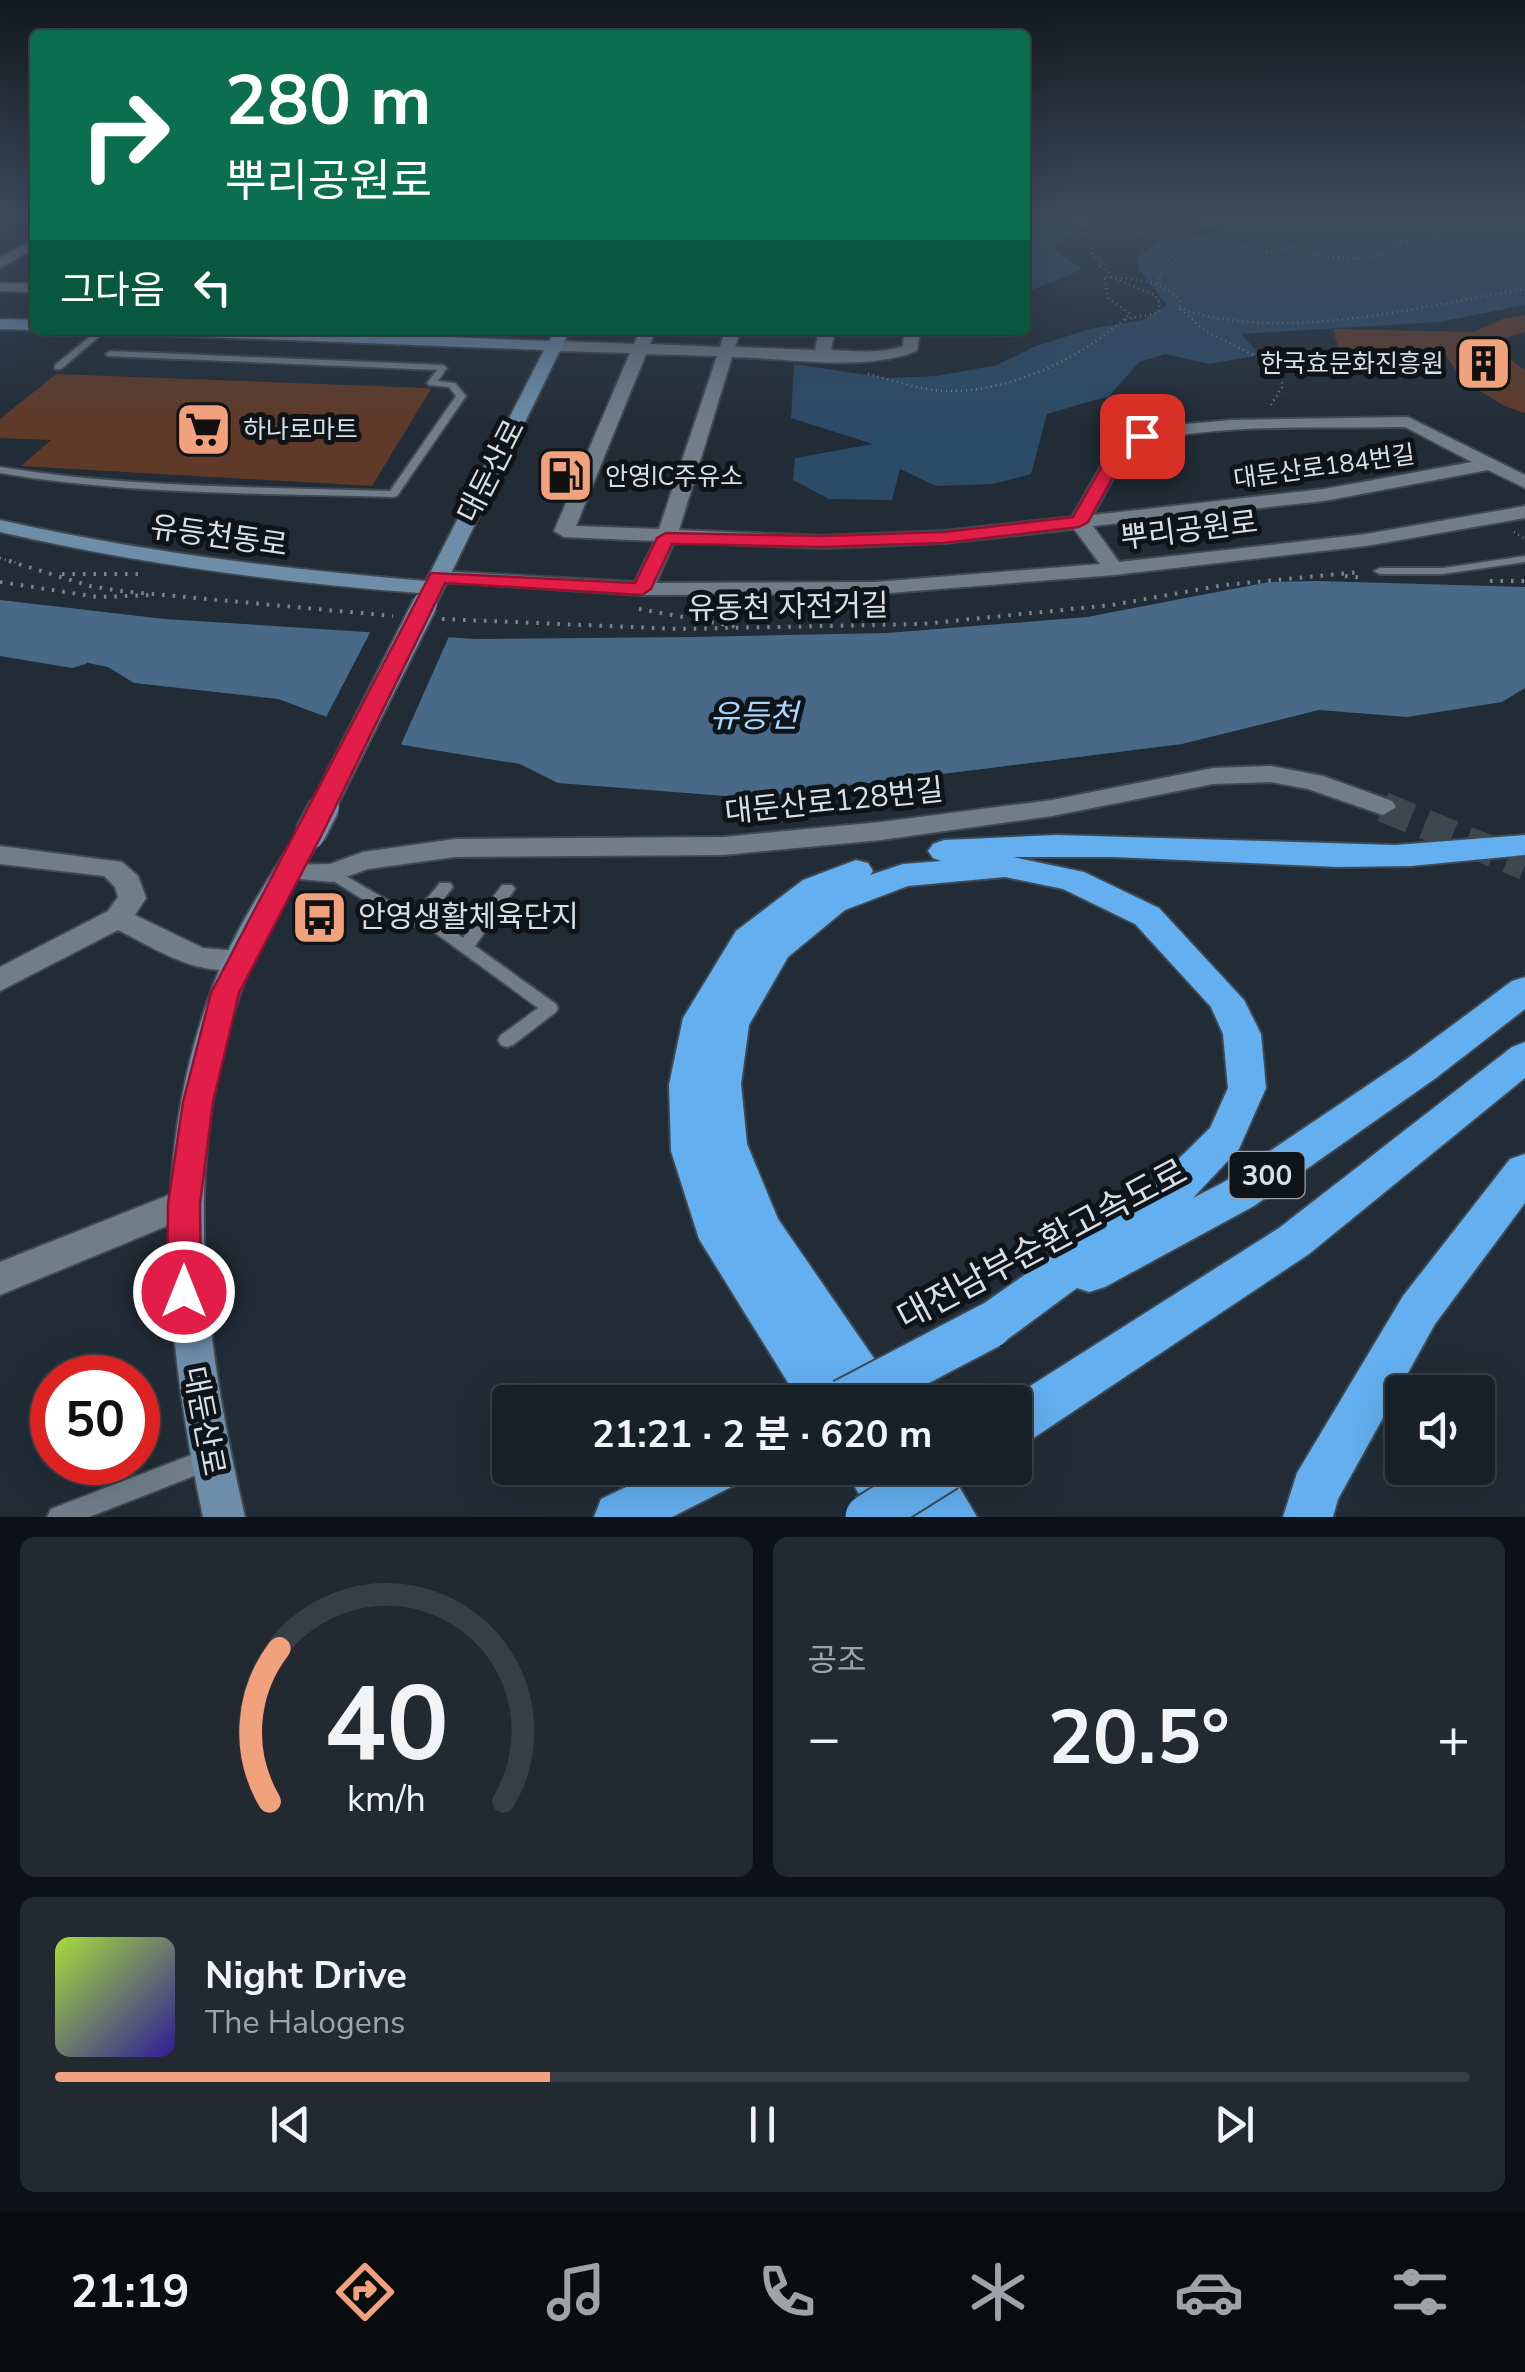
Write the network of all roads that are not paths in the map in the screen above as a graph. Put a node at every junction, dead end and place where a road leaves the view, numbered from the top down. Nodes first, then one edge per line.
1 (0, 287) edge
2 (30, 288) edge
3 (0, 324) edge
4 (30, 325) edge
5 (97, 335) edge
6 (406, 335) edge
7 (646, 335) edge
8 (731, 335) edge
9 (826, 335) edge
10 (912, 335) edge
11 (558, 338) edge
12 (639, 348) junction
13 (725, 353) junction
14 (110, 354) dead end
15 (822, 356) junction
16 (58, 368) dead end
17 (1492, 464) junction
18 (0, 470) edge
19 (1525, 482) edge
20 (1525, 512) edge
21 (1079, 522) junction
22 (0, 526) edge
23 (666, 538) junction
24 (1525, 559) edge
25 (1114, 569) junction
26 (1380, 571) dead end
27 (431, 597) junction
28 (638, 598) junction
29 (1383, 807) tunnel mouth
30 (1525, 845) edge
31 (0, 854) edge
32 (287, 871) junction
33 (332, 873) junction
34 (445, 887) dead end
35 (508, 888) dead end
36 (118, 918) junction
37 (417, 921) junction
38 (465, 947) junction
39 (241, 959) junction
40 (0, 980) edge
41 (1525, 990) edge
42 (507, 1040) dead end
43 (1525, 1056) edge
44 (1525, 1171) edge
45 (184, 1204) junction
46 (0, 1279) edge
47 (989, 1326) junction
48 (815, 1385) edge
49 (865, 1385) edge
50 (876, 1385) edge
51 (1033, 1412) edge
52 (210, 1458) junction
53 (684, 1485) edge
54 (879, 1485) edge
55 (919, 1485) edge
56 (930, 1485) edge
57 (59, 1517) edge
58 (224, 1517) edge
59 (619, 1517) edge
60 (868, 1517) edge
61 (901, 1517) edge
62 (952, 1517) edge
63 (1308, 1517) edge

1 - 2 street
3 - 4 main road
5 - 16 lane
6 - 11 main road
7 - 12 street
8 - 13 street
9 - 15 street
10 - 15 street
11 - 12 street
11 - 27 main road, 대둔산로
12 - 13 street
12 - 23 street, 대둔산로184번길
13 - 15 street
13 - 23 street
14 - 18 lane
17 - 19 street
17 - 21 street, 대둔산로184번길
17 - 21 street
20 - 25 street, 뿌리공원로
21 - 23 street, 대둔산로184번길
21 - 25 street
22 - 27 main road, 유등천동로
23 - 28 street
24 - 26 lane
25 - 28 street, 뿌리공원로
27 - 28 street, 뿌리공원로
27 - 32 main road, 대둔산로, bridge
29 - 33 street, 대둔산로128번길
30 - 48 highway
31 - 36 street
32 - 33 street, 대둔산로128번길
32 - 39 main road, 대둔산로
33 - 37 lane
34 - 37 lane
35 - 38 lane
36 - 39 street
36 - 40 street
37 - 38 lane
38 - 42 lane
39 - 45 main road, 대둔산로
41 - 47 highway, 대전남부순환고속도로 / 300
43 - 51 highway, 300
44 - 63 highway
45 - 46 street
45 - 52 main road, 대둔산로
47 - 49 highway
47 - 50 highway, 대전남부순환고속도로 / 300, bridge
52 - 57 lane
52 - 58 main road, 대둔산로
53 - 59 highway
54 - 61 highway
55 - 60 highway, bridge
56 - 62 highway

